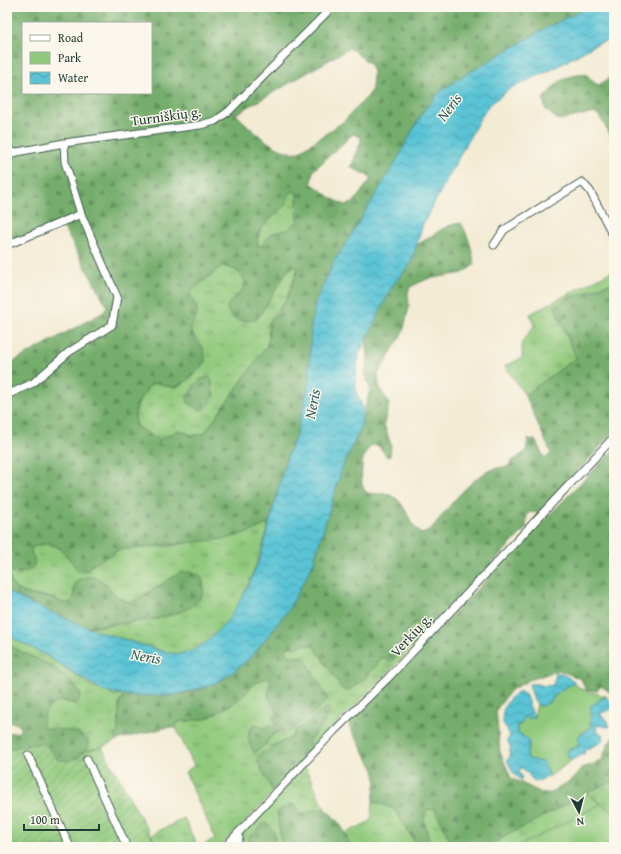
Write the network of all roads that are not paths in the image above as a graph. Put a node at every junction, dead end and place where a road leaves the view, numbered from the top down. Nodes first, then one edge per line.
1 (332, 7) edge
2 (64, 143) junction
3 (7, 154) edge
4 (81, 214) junction
5 (614, 237) edge
6 (7, 245) edge
7 (494, 245) dead end
8 (7, 395) edge
9 (614, 437) edge
10 (28, 755) dead end
11 (87, 760) dead end
12 (237, 834) junction
13 (70, 847) edge
14 (127, 847) edge
15 (225, 847) edge
16 (235, 847) edge

1 - 2 street, Turniškių g.
2 - 3 street, Turniškių g.
2 - 4 street
4 - 6 street
4 - 8 street
5 - 7 street
9 - 12 street, Verkių g.
10 - 13 street
11 - 14 street
12 - 15 street, Verkių g.
12 - 16 street

